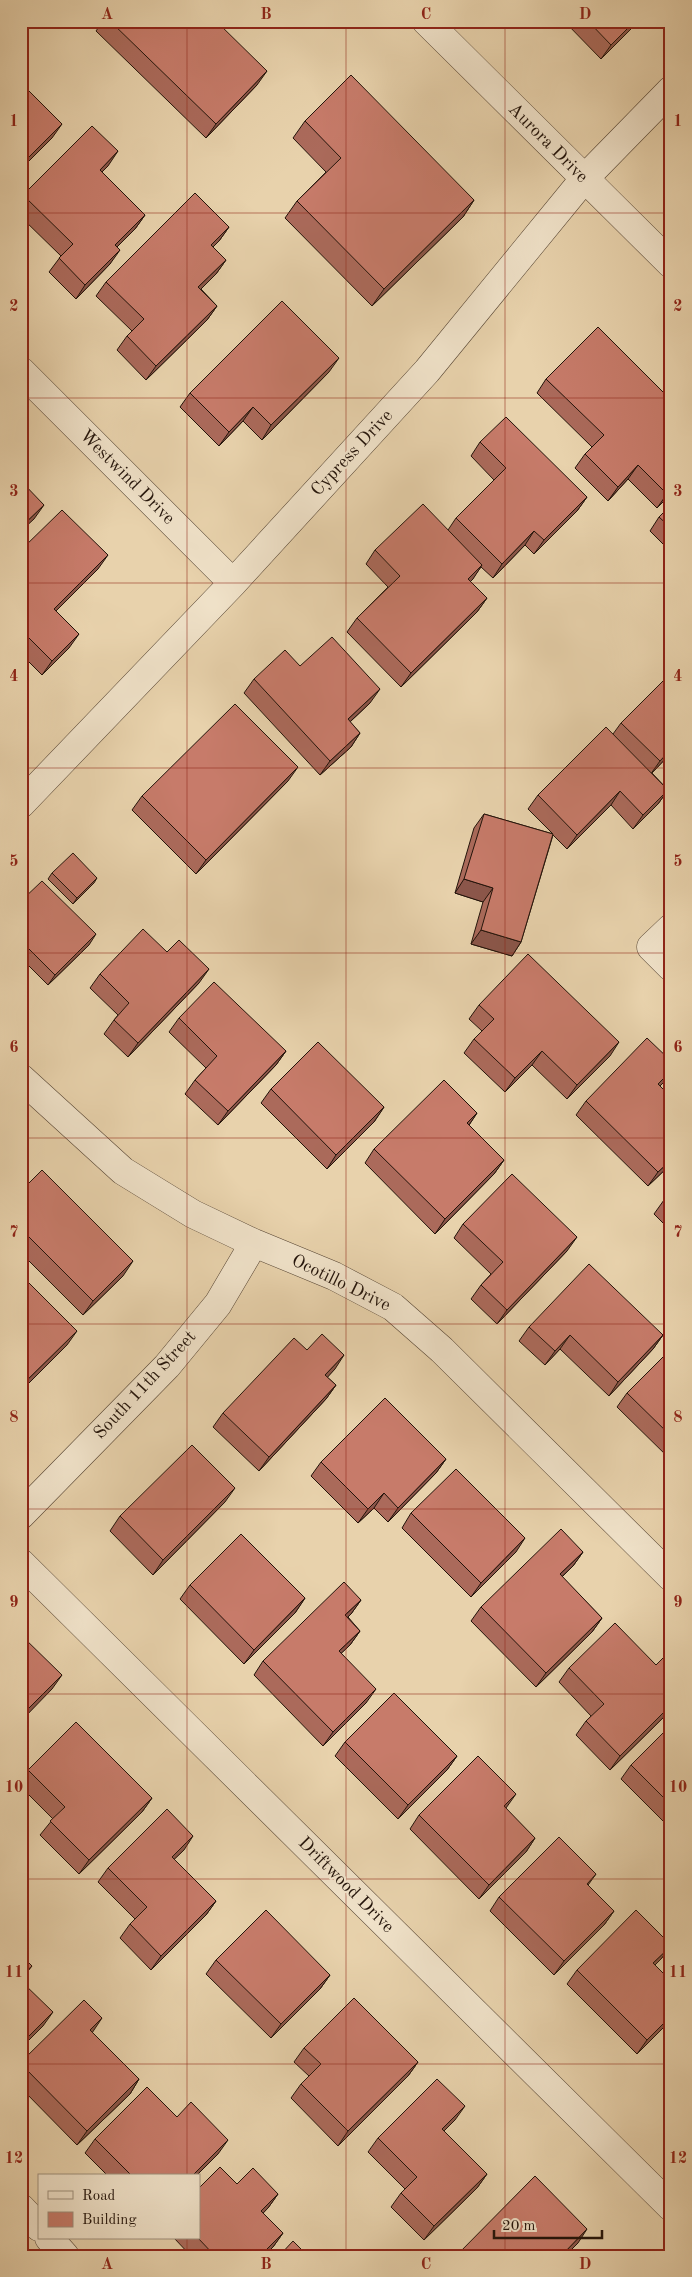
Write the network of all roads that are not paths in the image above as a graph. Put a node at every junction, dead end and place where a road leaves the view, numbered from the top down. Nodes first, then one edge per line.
1 (426, 21) edge
2 (671, 90) edge
3 (584, 179) junction
4 (671, 264) edge
5 (21, 371) edge
6 (232, 583) junction
7 (21, 804) edge
8 (671, 928) edge
9 (671, 967) edge
10 (21, 1078) edge
11 (254, 1243) junction
12 (21, 1515) edge
13 (21, 1563) edge
14 (671, 1577) edge
15 (671, 2207) edge
16 (21, 2208) edge
17 (38, 2226) edge
18 (51, 2240) edge
19 (65, 2256) edge

1 - 3 street, Aurora Drive
2 - 3 street, Cypress Drive
3 - 4 street, Aurora Drive
3 - 6 street, Cypress Drive
5 - 6 street, Westwind Drive
6 - 7 street, Cypress Drive
8 - 9 street
10 - 11 street, Ocotillo Drive
11 - 12 street, South 11th Street
11 - 14 street, Ocotillo Drive
13 - 15 street, Driftwood Drive
16 - 17 street
18 - 19 street

